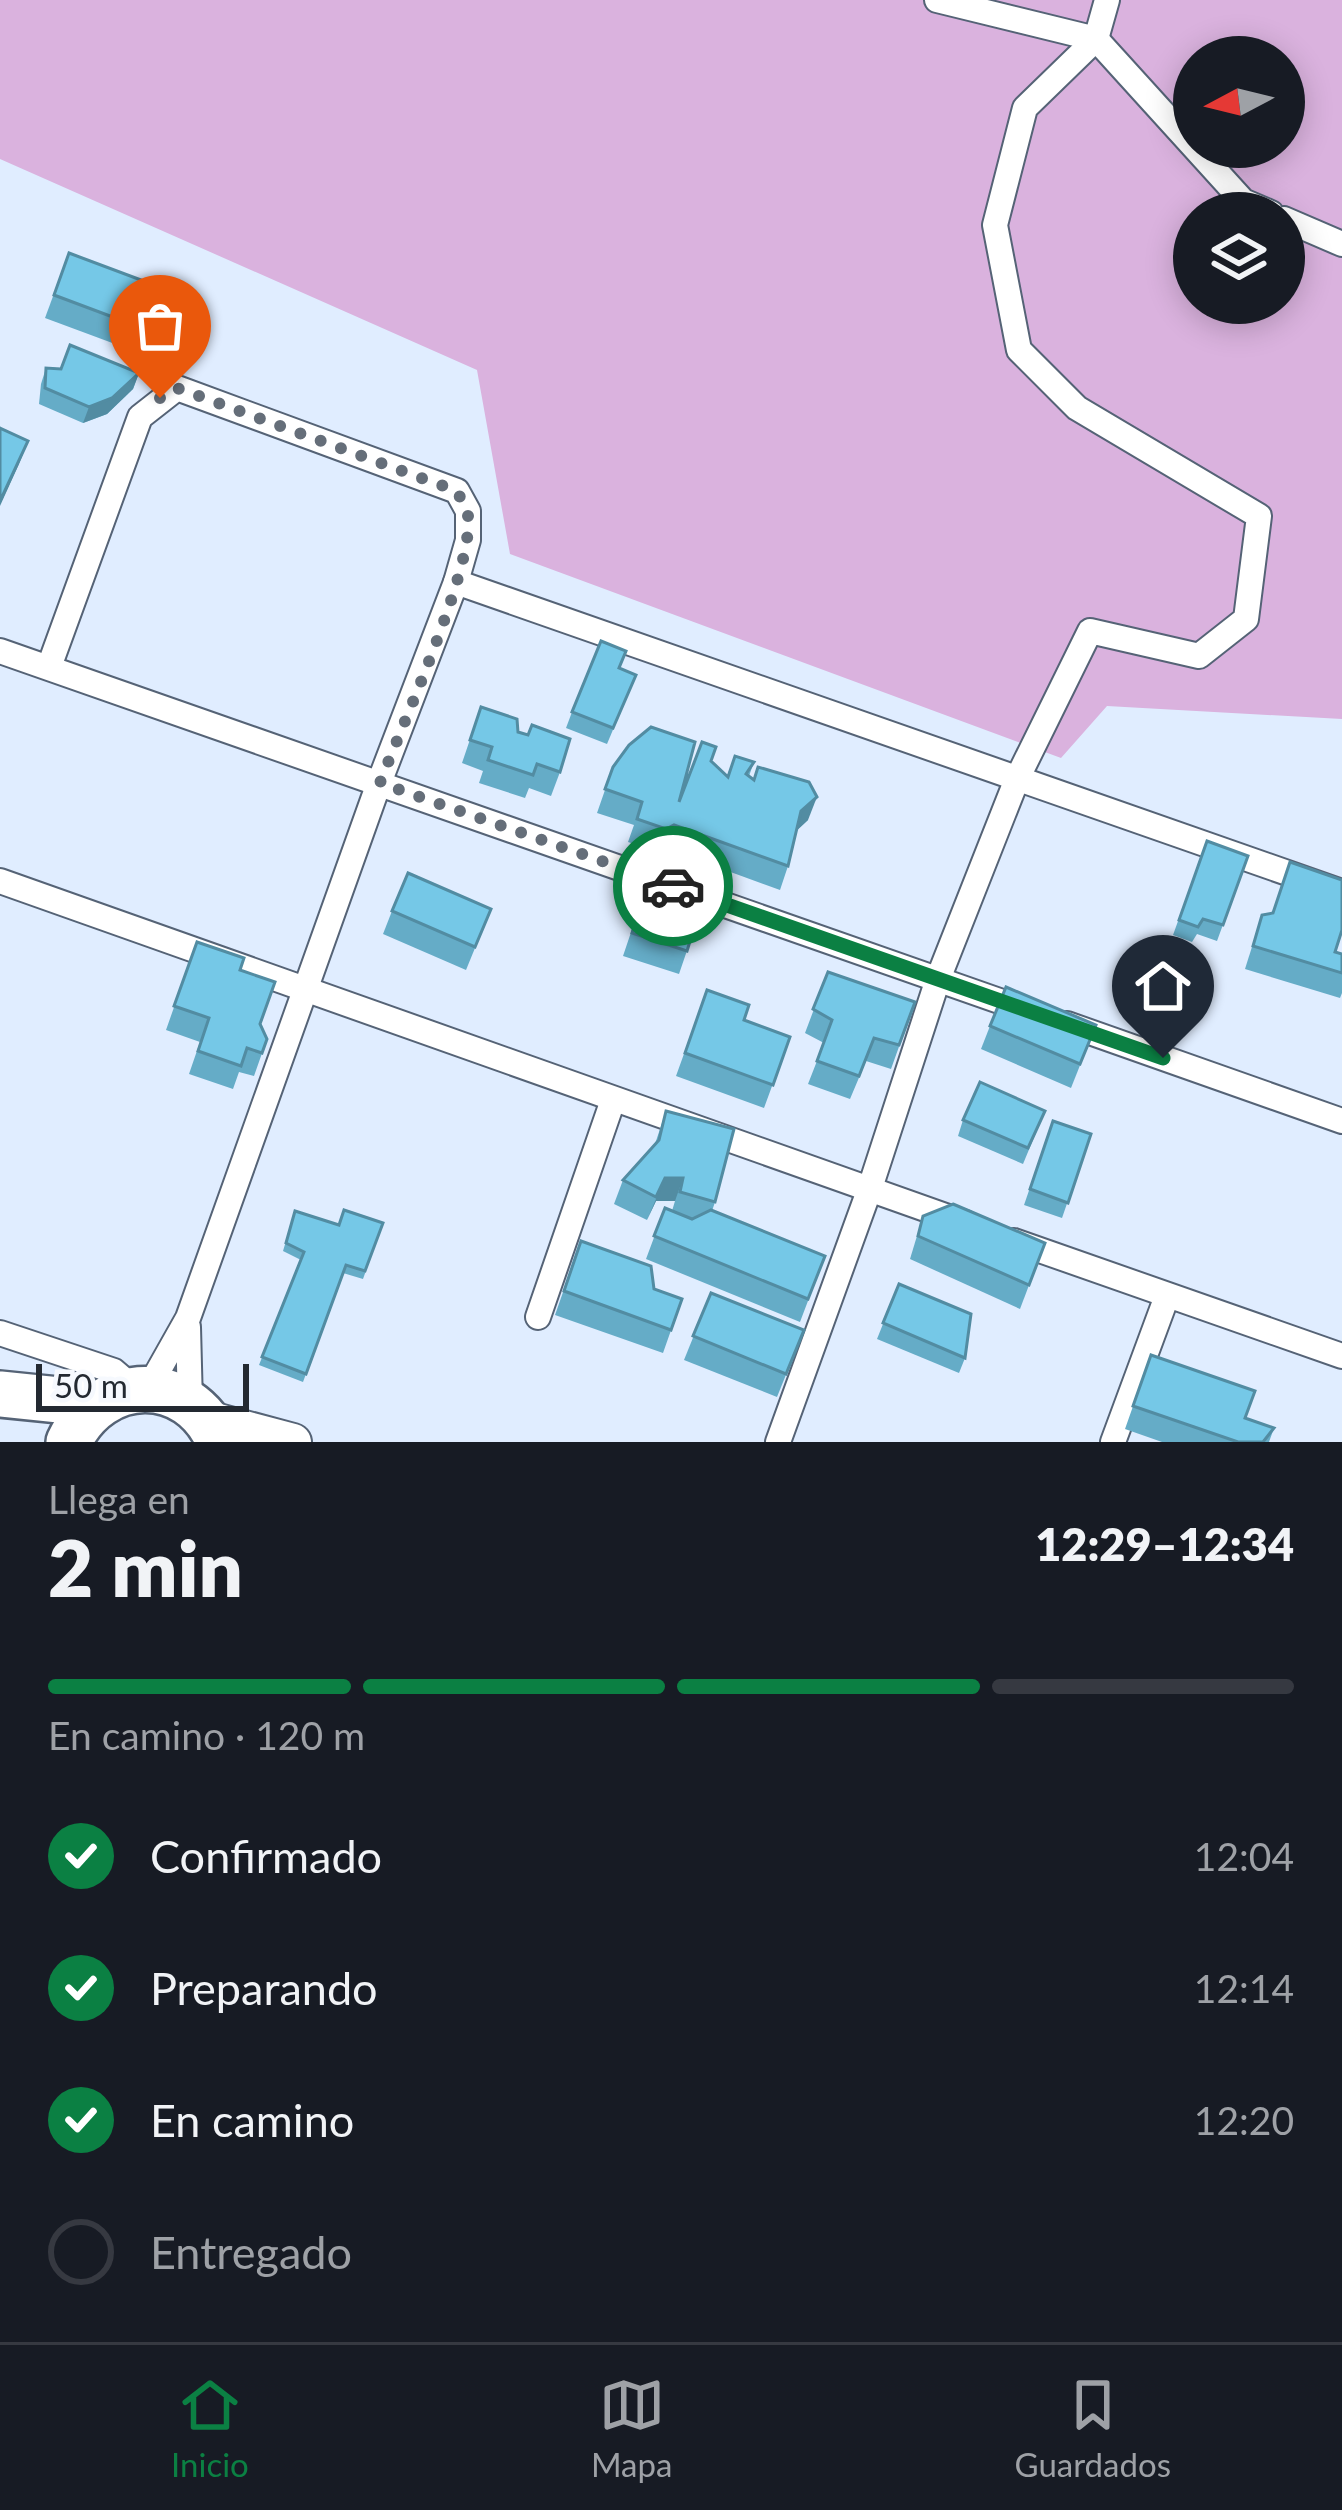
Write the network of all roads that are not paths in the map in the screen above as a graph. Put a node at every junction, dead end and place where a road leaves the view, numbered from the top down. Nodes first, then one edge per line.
1 (937, 0) edge
2 (1107, 0) edge
3 (1096, 39) junction
4 (1235, 192) edge
5 (1305, 228) edge
6 (1342, 244) edge
7 (456, 582) junction
8 (0, 651) edge
9 (49, 667) junction
10 (1017, 779) junction
11 (380, 783) junction
12 (0, 881) edge
13 (1342, 892) edge
14 (938, 980) junction
15 (305, 990) junction
16 (613, 1100) junction
17 (1342, 1121) edge
18 (870, 1189) junction
19 (1167, 1296) junction
20 (538, 1317) dead end
21 (188, 1318) junction
22 (0, 1333) edge
23 (1342, 1357) edge
24 (0, 1394) edge
25 (180, 1416) edge
26 (69, 1442) edge
27 (293, 1442) edge
28 (778, 1442) edge
29 (1113, 1442) edge

1 - 3 street
2 - 3 street
3 - 4 street
3 - 10 street
5 - 6 street
7 - 9 street
7 - 10 street
7 - 11 street
8 - 9 street
9 - 11 street
10 - 13 street
10 - 14 street
11 - 14 street
11 - 15 street
12 - 15 street
14 - 17 street
14 - 18 street
15 - 16 street
15 - 21 street
16 - 18 street
16 - 20 street
18 - 19 street
18 - 28 street
19 - 23 street
19 - 29 street
21 - 25 street
21 - 25 street
22 - 25 street
24 - 25 highway
25 - 26 highway
25 - 27 street

